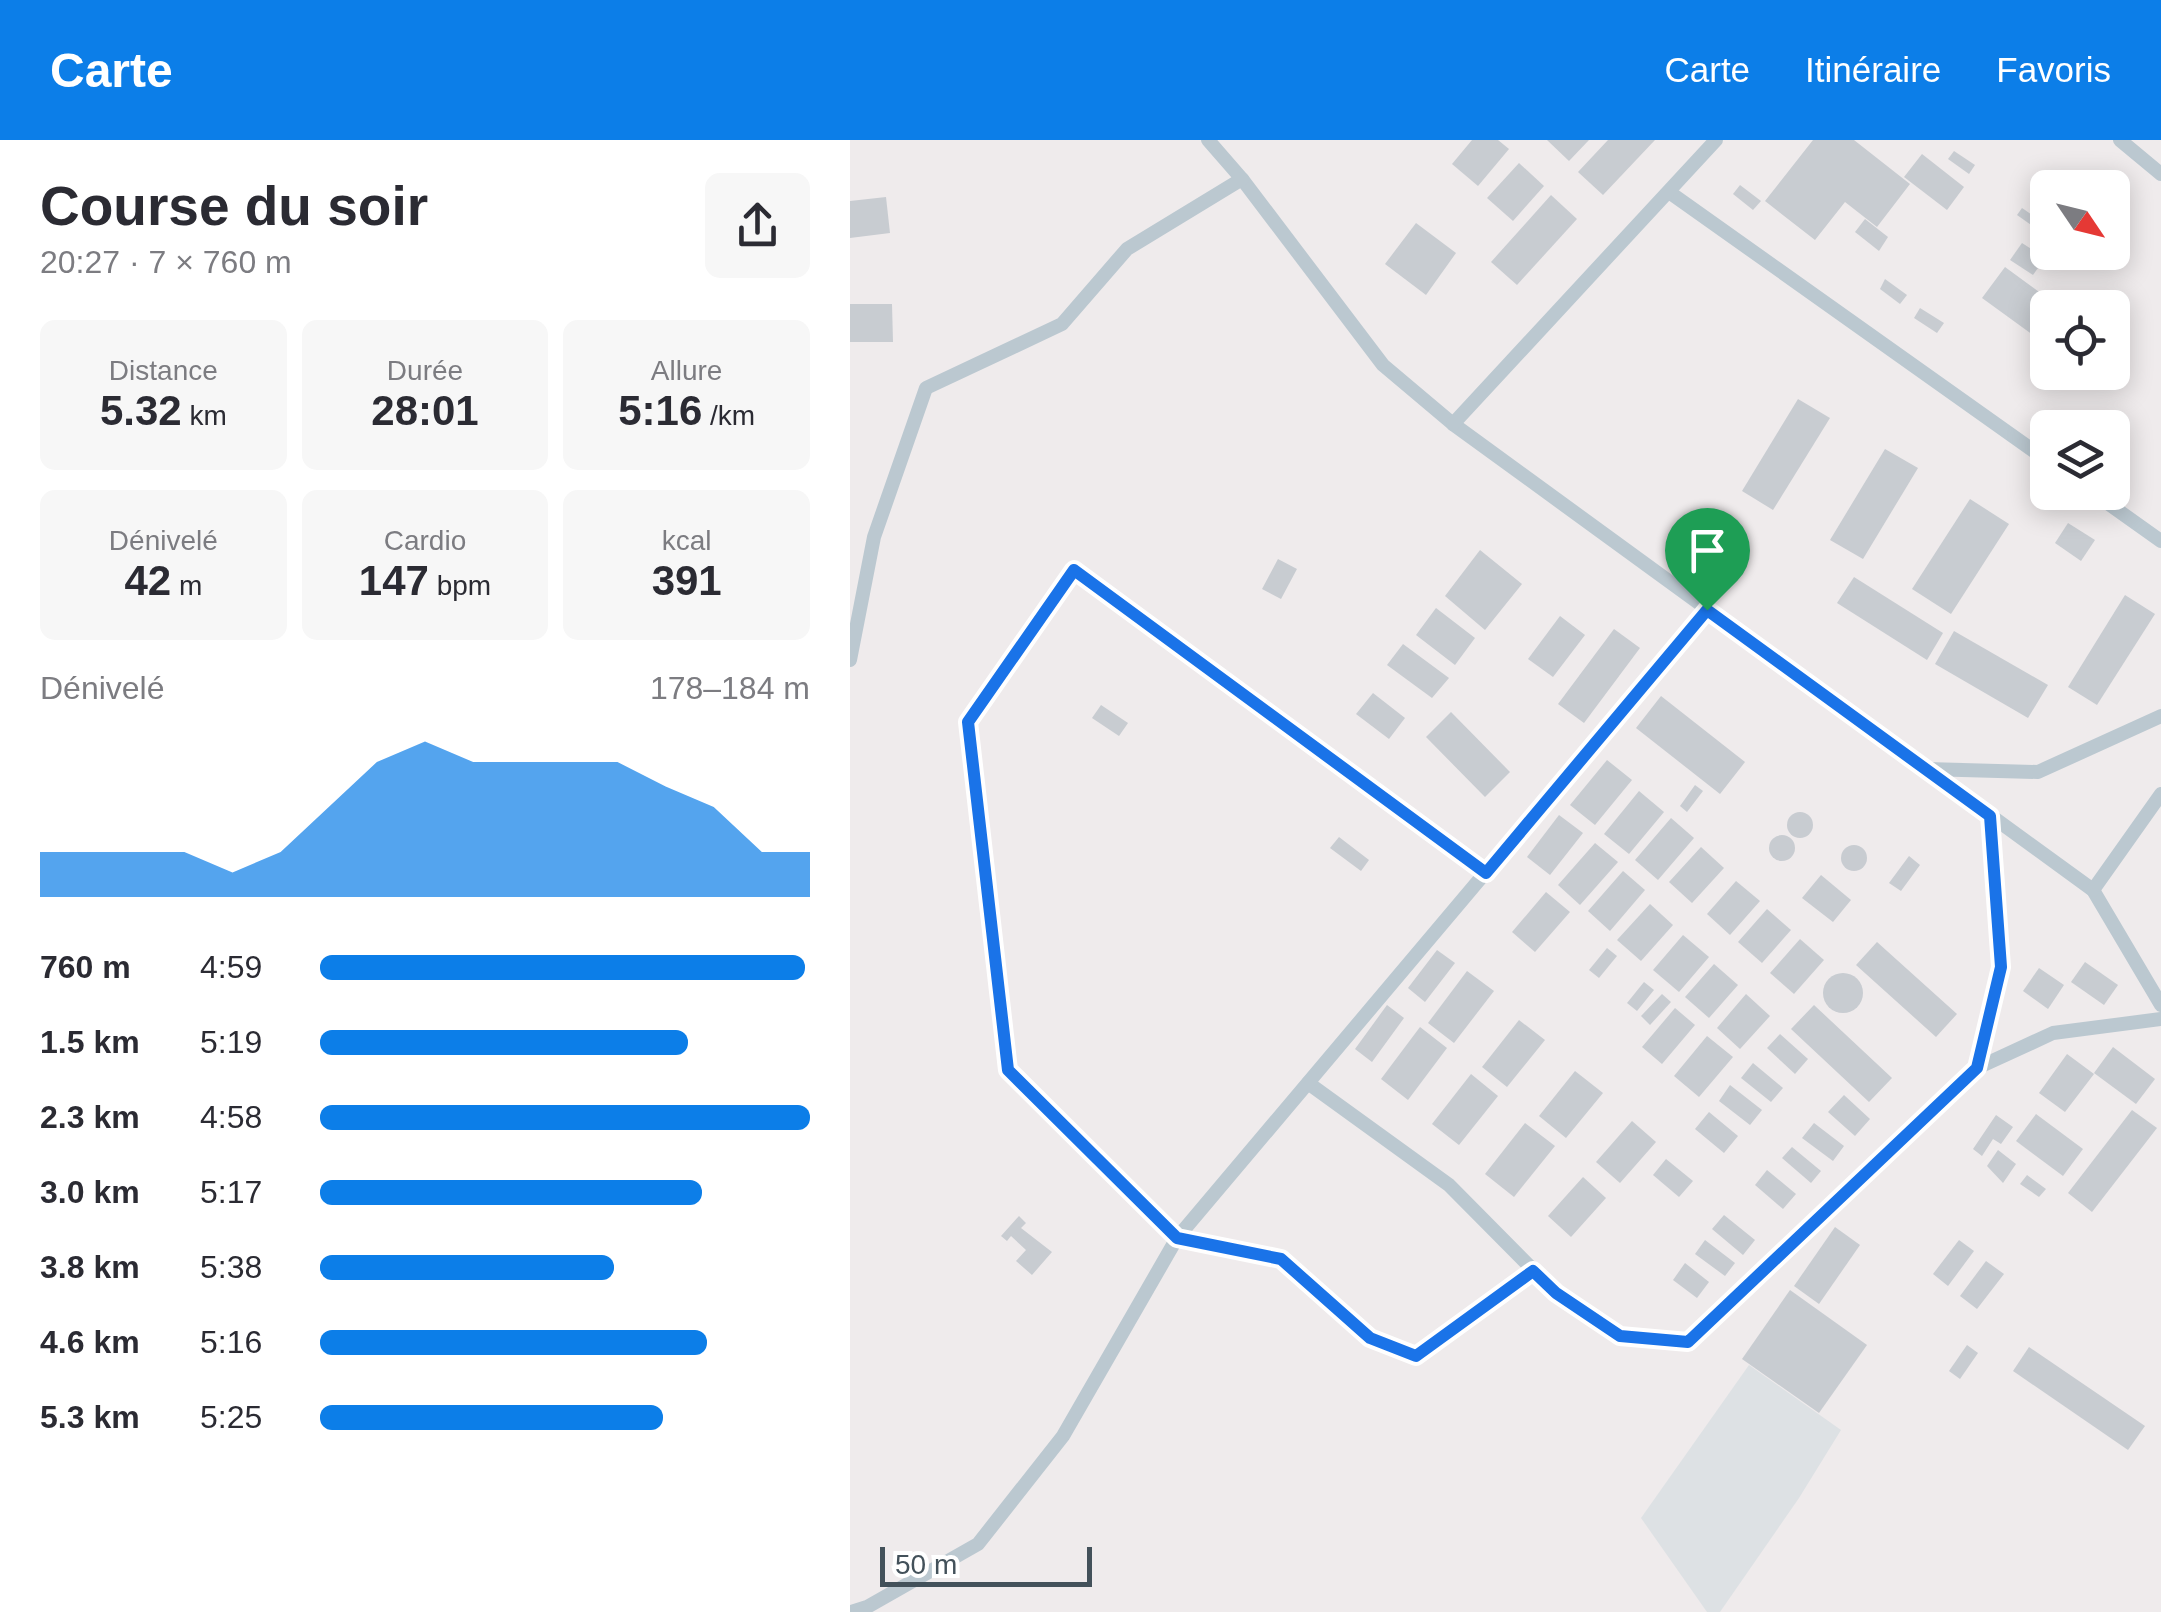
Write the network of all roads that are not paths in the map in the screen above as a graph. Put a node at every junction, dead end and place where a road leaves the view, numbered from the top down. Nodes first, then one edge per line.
1 (1208, 140) edge
2 (1716, 140) edge
3 (2120, 140) edge
4 (2161, 174) edge
5 (1242, 180) junction
6 (1670, 192) junction
7 (1453, 424) junction
8 (2030, 448) edge
9 (2117, 510) edge
10 (2161, 541) edge
11 (1707, 610) junction
12 (850, 660) edge
13 (2161, 716) edge
14 (1925, 768) junction
15 (2161, 794) edge
16 (1990, 816) junction
17 (1486, 873) junction
18 (2092, 890) junction
19 (2161, 1005) edge
20 (2161, 1019) edge
21 (1977, 1068) junction
22 (1308, 1083) junction
23 (1177, 1238) junction
24 (1533, 1271) junction
25 (851, 1612) edge

1 - 5 lane
2 - 6 lane
3 - 4 lane
5 - 7 lane
5 - 12 lane
6 - 7 lane
6 - 8 lane
7 - 11 lane
9 - 10 lane
11 - 14 lane
11 - 17 lane
13 - 14 lane
14 - 16 lane
15 - 18 lane
16 - 18 lane
16 - 21 lane
17 - 22 lane
17 - 23 lane
18 - 19 lane
20 - 21 lane
21 - 24 lane
22 - 23 lane
22 - 24 lane
23 - 24 lane
23 - 25 lane

